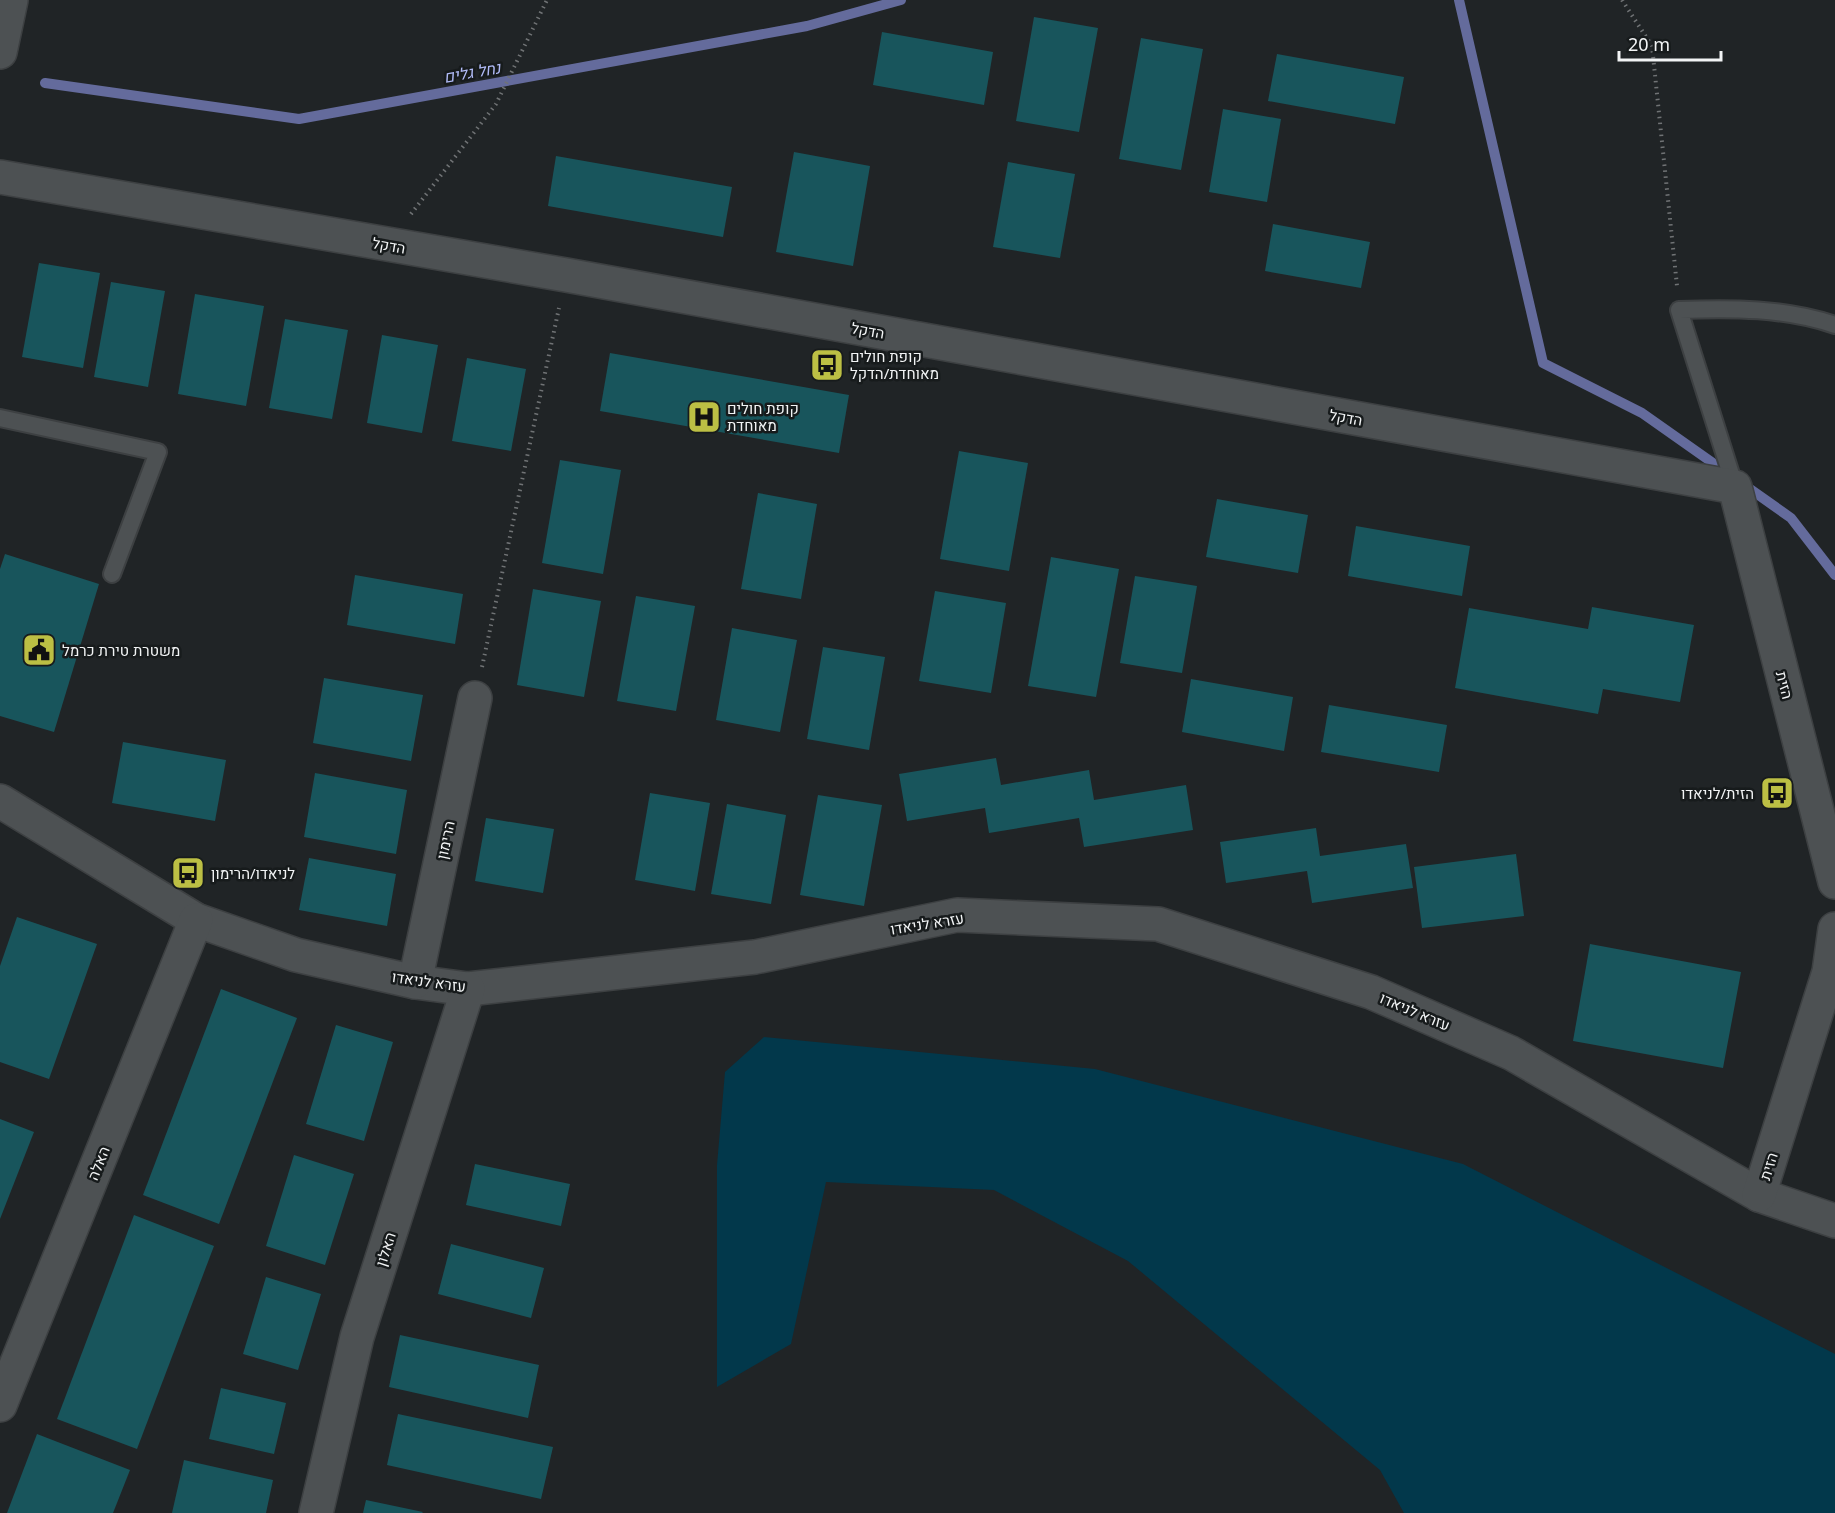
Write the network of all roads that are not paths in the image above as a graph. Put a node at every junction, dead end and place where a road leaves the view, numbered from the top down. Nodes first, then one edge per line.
1 (7, 3) edge
2 (0, 52) edge
3 (0, 177) edge
4 (1835, 325) edge
5 (0, 418) edge
6 (1735, 487) junction
7 (111, 574) dead end
8 (475, 698) road end
9 (0, 801) edge
10 (1835, 882) edge
11 (196, 920) junction
12 (1835, 929) edge
13 (415, 982) junction
14 (468, 989) junction
15 (1759, 1195) junction
16 (1835, 1221) edge
17 (0, 1405) edge
18 (316, 1513) edge

1 - 2 street
3 - 6 street, הדקל
4 - 6 lane
5 - 7 lane
6 - 10 street, הזית
8 - 13 street, הרימון
9 - 11 street, עזרא לניאדו
11 - 13 street, עזרא לניאדו
11 - 17 street, האלה
12 - 15 street, הזית
13 - 14 street, עזרא לניאדו
14 - 15 street, עזרא לניאדו
14 - 18 street, האלון
15 - 16 street, עזרא לניאדו

